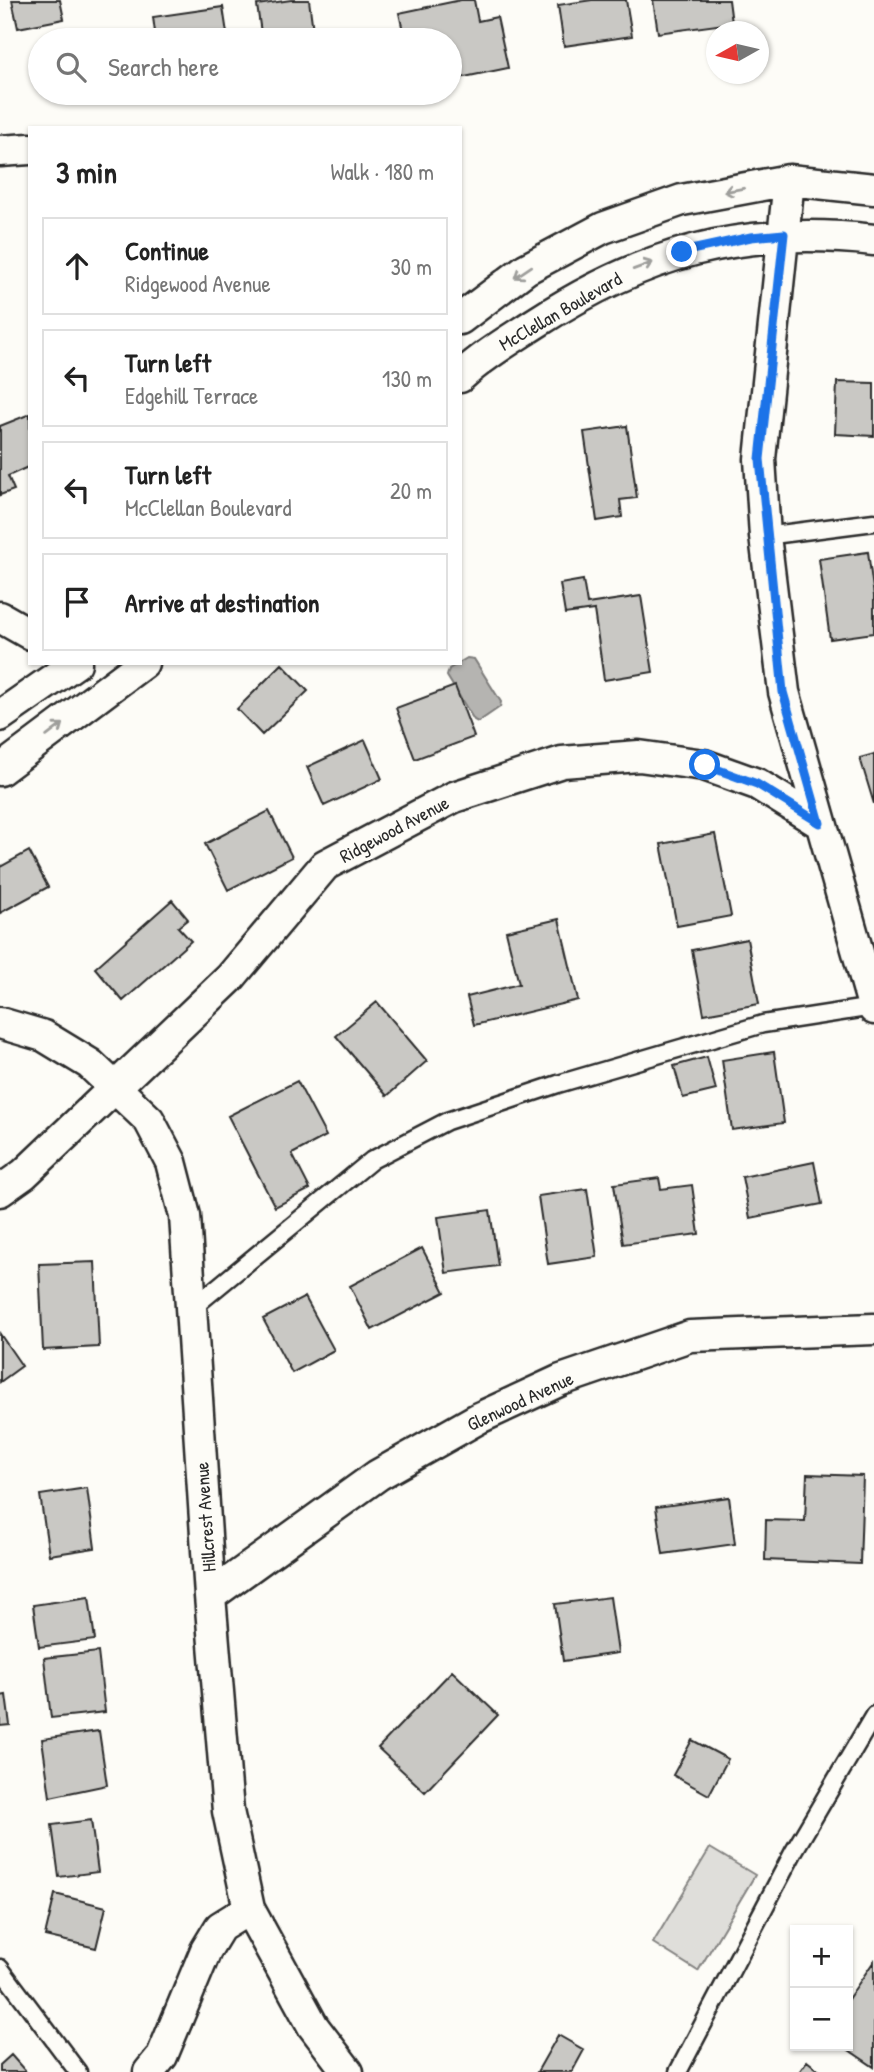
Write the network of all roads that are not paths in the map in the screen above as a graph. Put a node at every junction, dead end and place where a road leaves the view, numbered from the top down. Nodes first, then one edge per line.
1 (28, 149) edge
2 (0, 151) edge
3 (789, 180) junction
4 (874, 189) edge
5 (784, 234) junction
6 (874, 240) edge
7 (463, 311) edge
8 (496, 349) junction
9 (462, 375) edge
10 (874, 522) edge
11 (765, 536) junction
12 (0, 617) edge
13 (28, 633) edge
14 (140, 665) edge
15 (65, 666) edge
16 (86, 706) junction
17 (0, 716) edge
18 (0, 770) edge
19 (820, 823) junction
20 (874, 1008) edge
21 (0, 1023) edge
22 (114, 1088) junction
23 (0, 1191) edge
24 (191, 1309) junction
25 (874, 1329) edge
26 (210, 1596) junction
27 (874, 1715) edge
28 (249, 1909) junction
29 (0, 1968) edge
30 (78, 2072) edge
31 (149, 2072) edge
32 (348, 2072) edge
33 (678, 2072) edge

1 - 2 street
3 - 4 street
3 - 5 street
3 -> 7 street
5 - 6 street, McClellan Boulevard
8 -> 5 street, McClellan Boulevard
5 - 11 street
7 - 8 street
8 - 9 street, McClellan Boulevard
10 - 11 lane
11 - 19 street
12 - 13 street
14 - 16 street
15 - 16 street
15 - 17 street
18 -> 16 street
19 - 20 street
19 - 22 street, Ridgewood Avenue
20 - 24 lane
21 - 22 street, Hillcrest Avenue
22 - 23 street, Ridgewood Avenue
22 - 24 street, Hillcrest Avenue
24 - 26 street, Hillcrest Avenue
25 - 26 street, Glenwood Avenue
26 - 28 street, Hillcrest Avenue
27 - 33 lane
28 - 31 street
28 - 32 street, Hillcrest Avenue
29 - 30 lane

